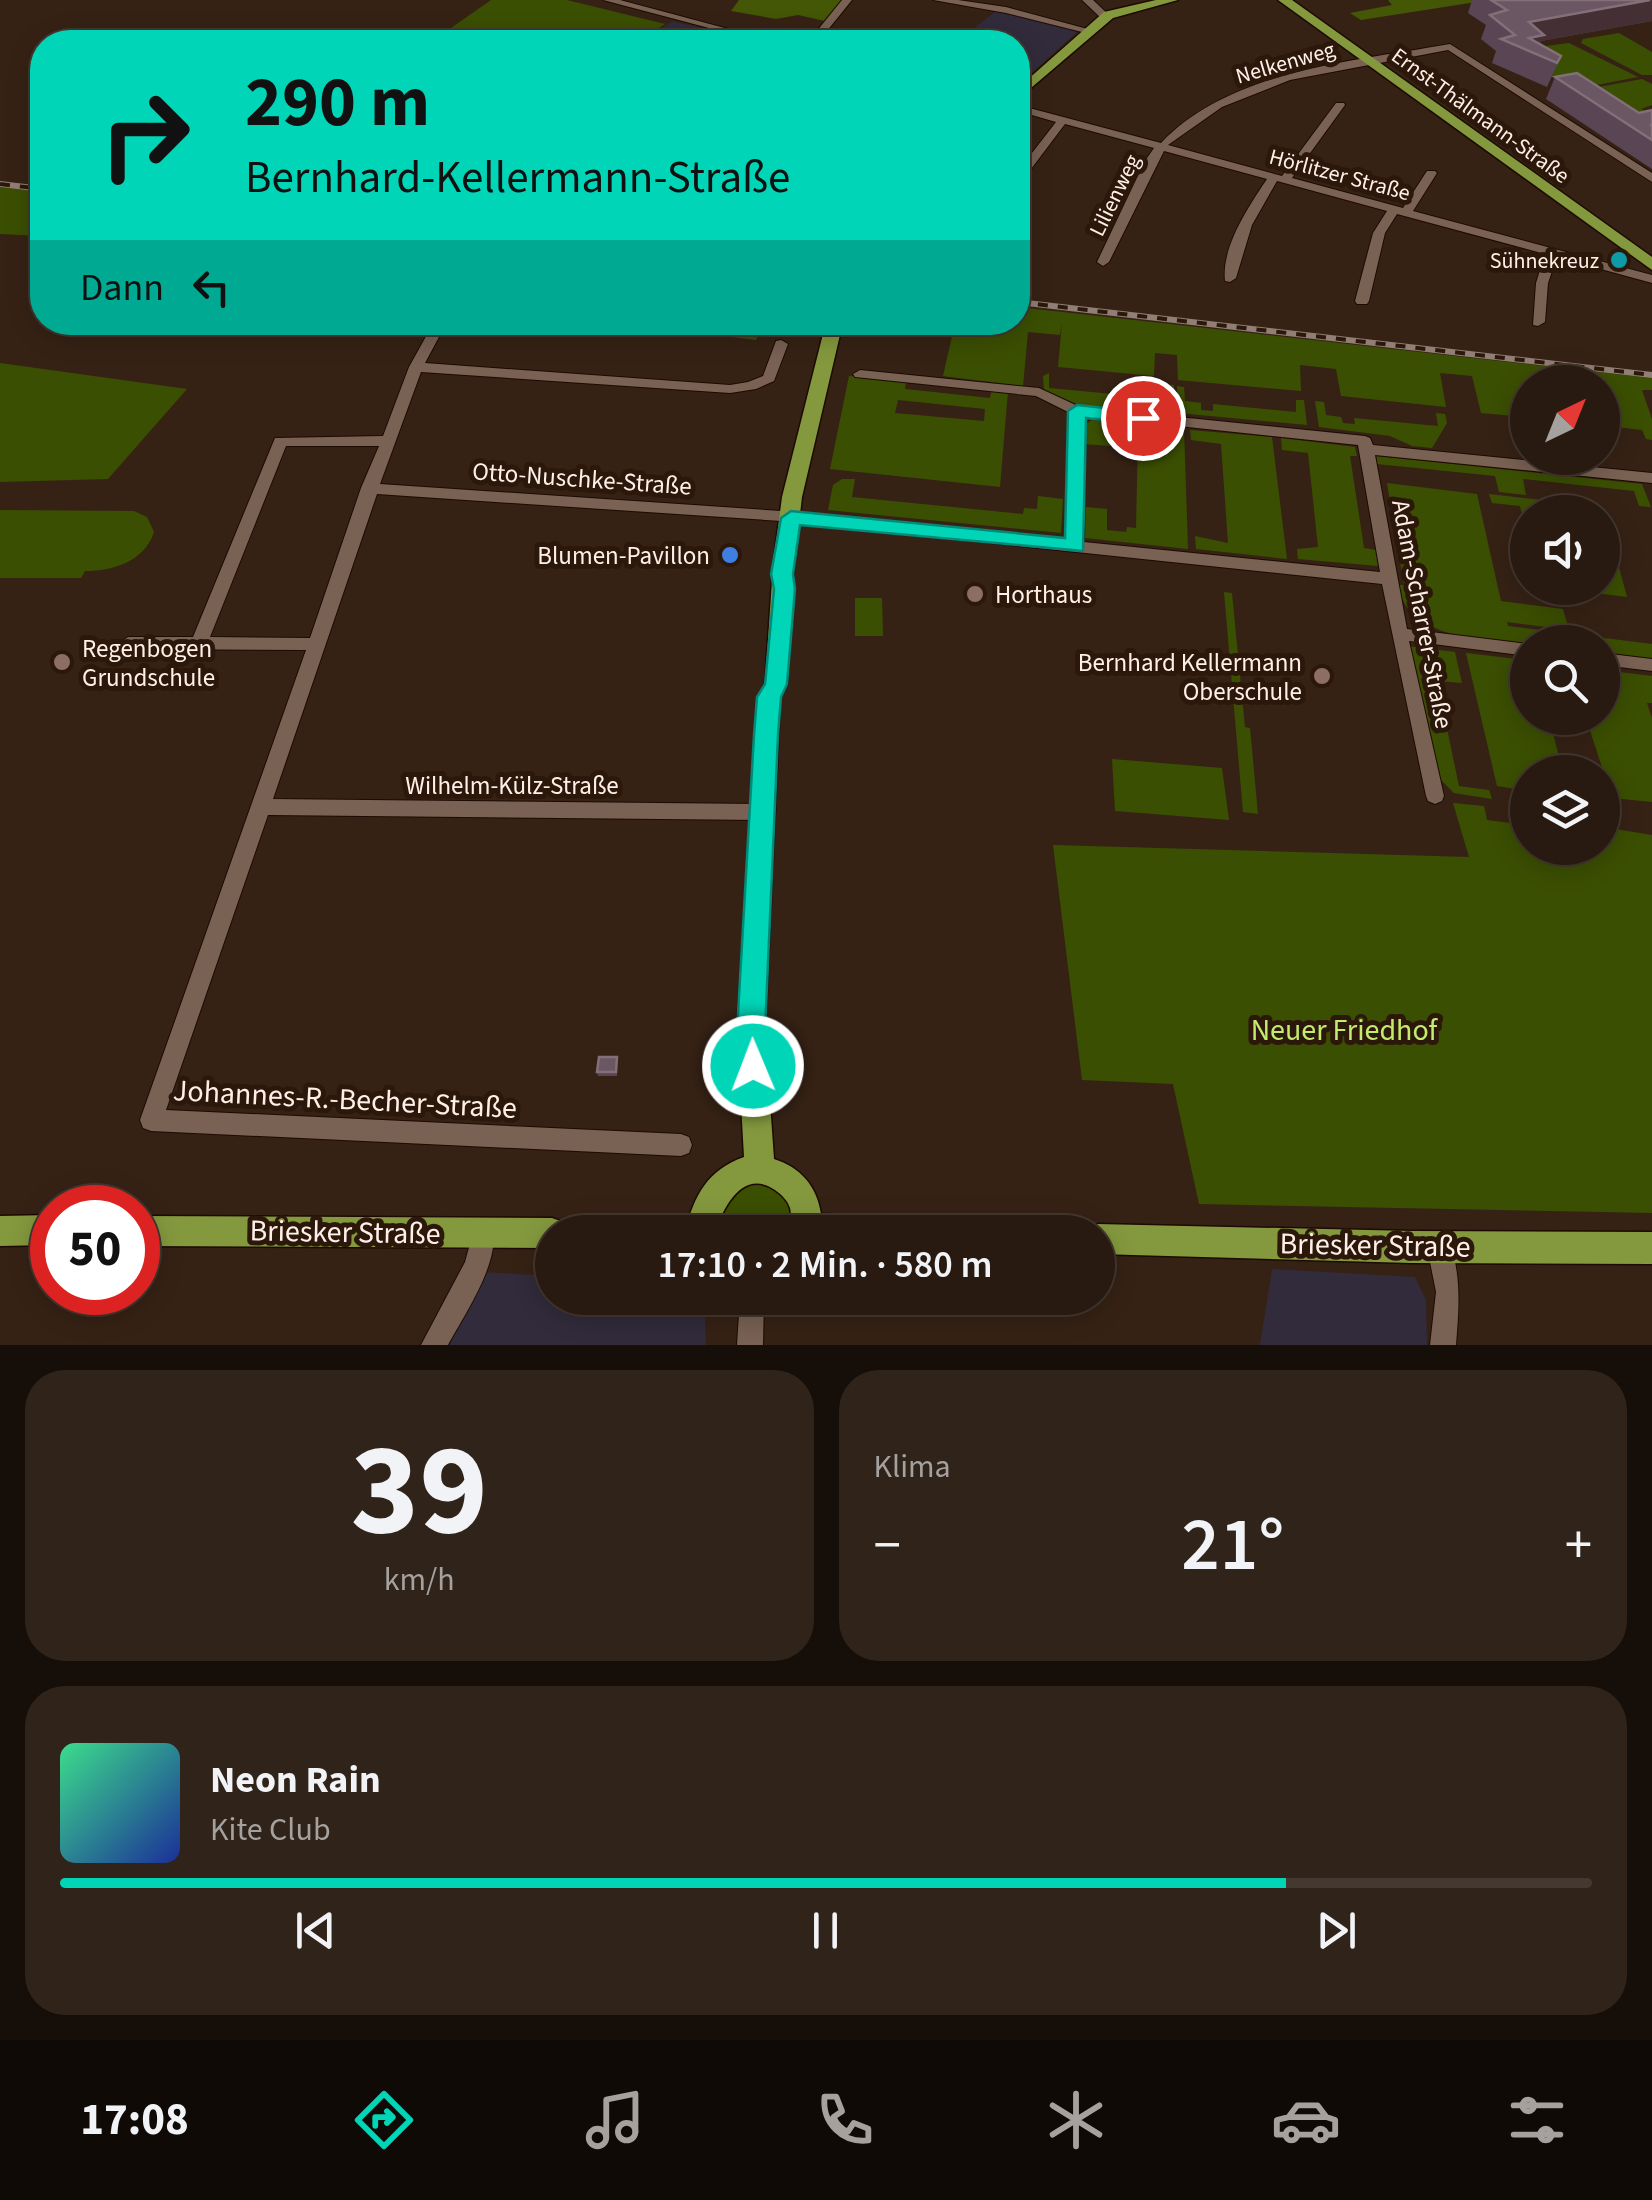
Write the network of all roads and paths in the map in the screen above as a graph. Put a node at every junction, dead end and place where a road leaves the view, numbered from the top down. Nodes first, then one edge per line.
1 (608, 0) edge
2 (847, 0) edge
3 (938, 0) edge
4 (1088, 0) edge
5 (1172, 0) edge
6 (1284, 0) edge
7 (1106, 17) junction
8 (725, 30) edge
9 (823, 30) edge
10 (1086, 34) junction
11 (1368, 60) junction
12 (1030, 84) edge
13 (1340, 106) dead end
14 (1030, 111) edge
15 (1063, 120) junction
16 (1165, 144) junction
17 (1030, 163) edge
18 (1431, 173) dead end
19 (1280, 178) junction
20 (1652, 178) edge
21 (1400, 211) junction
22 (1552, 252) junction
23 (1104, 262) dead end
24 (1652, 265) edge
25 (1230, 278) dead end
26 (1652, 279) edge
27 (1362, 301) dead end
28 (1538, 322) dead end
29 (434, 335) edge
30 (831, 335) edge
31 (780, 344) dead end
32 (416, 367) junction
33 (860, 374) dead end
34 (1077, 411) junction
35 (388, 441) junction
36 (1366, 445) junction
37 (1652, 478) edge
38 (370, 488) junction
39 (791, 518) junction
40 (1076, 546) junction
41 (1389, 579) junction
42 (1399, 634) junction
43 (128, 643) dead end
44 (199, 644) junction
45 (319, 644) junction
46 (1510, 648) edge
47 (1620, 660) edge
48 (1652, 664) edge
49 (1435, 796) dead end
50 (263, 807) junction
51 (761, 812) junction
52 (681, 1144) dead end
53 (760, 1169) junction
54 (702, 1215) edge
55 (807, 1215) edge
56 (0, 1230) edge
57 (30, 1230) edge
58 (160, 1230) edge
59 (483, 1234) junction
60 (535, 1234) edge
61 (1115, 1239) edge
62 (1438, 1248) junction
63 (1652, 1248) edge
64 (751, 1315) edge
65 (434, 1345) edge
66 (750, 1345) edge
67 (1443, 1345) edge

1 - 8 street
2 - 9 street
3 - 10 street
4 - 7 street
5 - 7 main road
6 - 11 main road, Ernst-Thälmann-Straße
7 - 10 main road
10 - 12 main road
11 - 16 street, Nelkenweg
11 - 20 street, Nelkenweg
11 - 24 main road, Ernst-Thälmann-Straße
13 - 19 street
14 - 15 street, Hörlitzer Straße
15 - 16 street, Hörlitzer Straße
15 - 17 street
16 - 19 street, Hörlitzer Straße
16 - 23 street, Lilienweg
18 - 21 street
19 - 21 street, Hörlitzer Straße
19 - 25 street
21 - 22 street, Hörlitzer Straße
21 - 27 street
22 - 26 street, Hörlitzer Straße
22 - 28 street
29 - 32 street, Johannes-R.-Becher-Straße
30 - 39 main road
31 - 32 street
32 - 35 street, Johannes-R.-Becher-Straße
33 - 34 street
34 - 36 street
34 - 40 street
35 - 38 street, Johannes-R.-Becher-Straße
35 - 44 street
36 - 37 street
36 - 41 street, Adam-Scharrer-Straße
38 - 39 street, Otto-Nuschke-Straße
38 - 45 street, Johannes-R.-Becher-Straße
39 - 40 street, Otto-Nuschke-Straße
39 - 51 main road
40 - 41 street, Otto-Nuschke-Straße
41 - 42 street, Adam-Scharrer-Straße
42 - 46 street
42 - 49 street, Adam-Scharrer-Straße
43 - 44 street
44 - 45 street
45 - 50 street, Johannes-R.-Becher-Straße
47 - 48 street
50 - 51 street, Wilhelm-Külz-Straße
50 - 52 street, Johannes-R.-Becher-Straße
51 - 53 main road
53 - 54 main road
53 - 55 main road
56 - 57 main road
58 - 59 main road, Briesker Straße
59 - 60 main road, Briesker Straße
59 - 65 street
61 - 62 main road, Briesker Straße
62 - 63 main road, Briesker Straße
62 - 67 street
64 - 66 street

